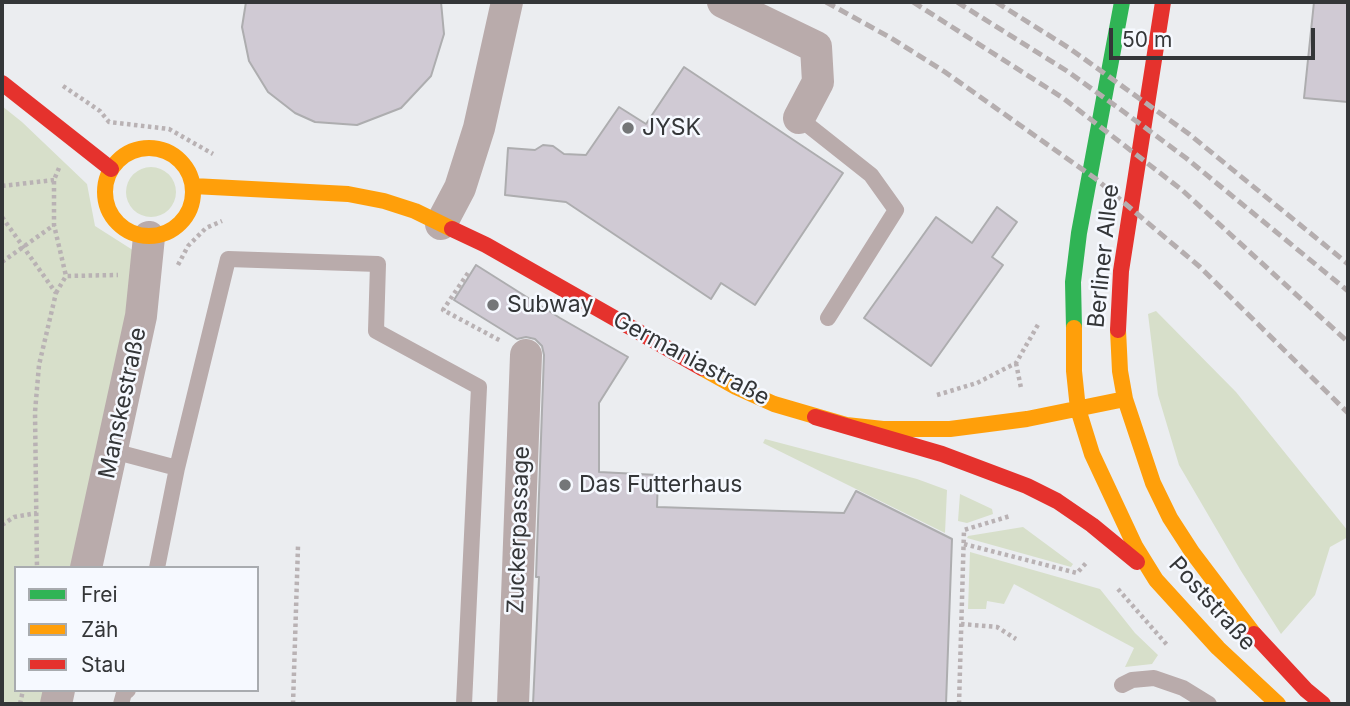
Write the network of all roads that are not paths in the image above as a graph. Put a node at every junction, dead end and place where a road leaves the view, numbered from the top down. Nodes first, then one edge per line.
1 (507, 2) edge
2 (723, 2) edge
3 (1122, 2) edge
4 (1163, 2) edge
5 (2, 83) edge
6 (799, 118) joint
7 (111, 169) junction
8 (193, 186) junction
9 (441, 224) junction
10 (149, 237) junction
11 (828, 318) dead end
12 (526, 355) road end
13 (1125, 399) junction
14 (1079, 409) junction
15 (815, 417) junction
16 (113, 451) junction
17 (177, 468) junction
18 (86, 566) edge
19 (157, 566) edge
20 (1156, 580) junction
21 (1122, 685) dead end
22 (464, 704) edge
23 (513, 704) edge
24 (1209, 704) edge
25 (1278, 704) edge
26 (1323, 704) edge

1 - 9 street
2 - 6 street
3 - 14 main road, Berliner Allee
4 - 13 main road, Berliner Allee
5 - 7 main road
6 - 11 lane
7 - 8 main road
7 - 10 main road
8 - 9 main road, Germaniastraße
8 - 10 main road
9 - 15 main road, Germaniastraße
10 - 16 street, Manskestraße
12 - 23 street, Zuckerpassage
13 - 14 main road, Germaniastraße
13 - 26 main road, Berliner Allee
14 - 15 main road, Germaniastraße
14 - 20 main road, Poststraße
15 - 20 main road
16 - 17 lane
16 - 18 street, Manskestraße
17 - 19 lane
17 - 22 lane
20 - 25 main road, Poststraße
21 - 24 lane

